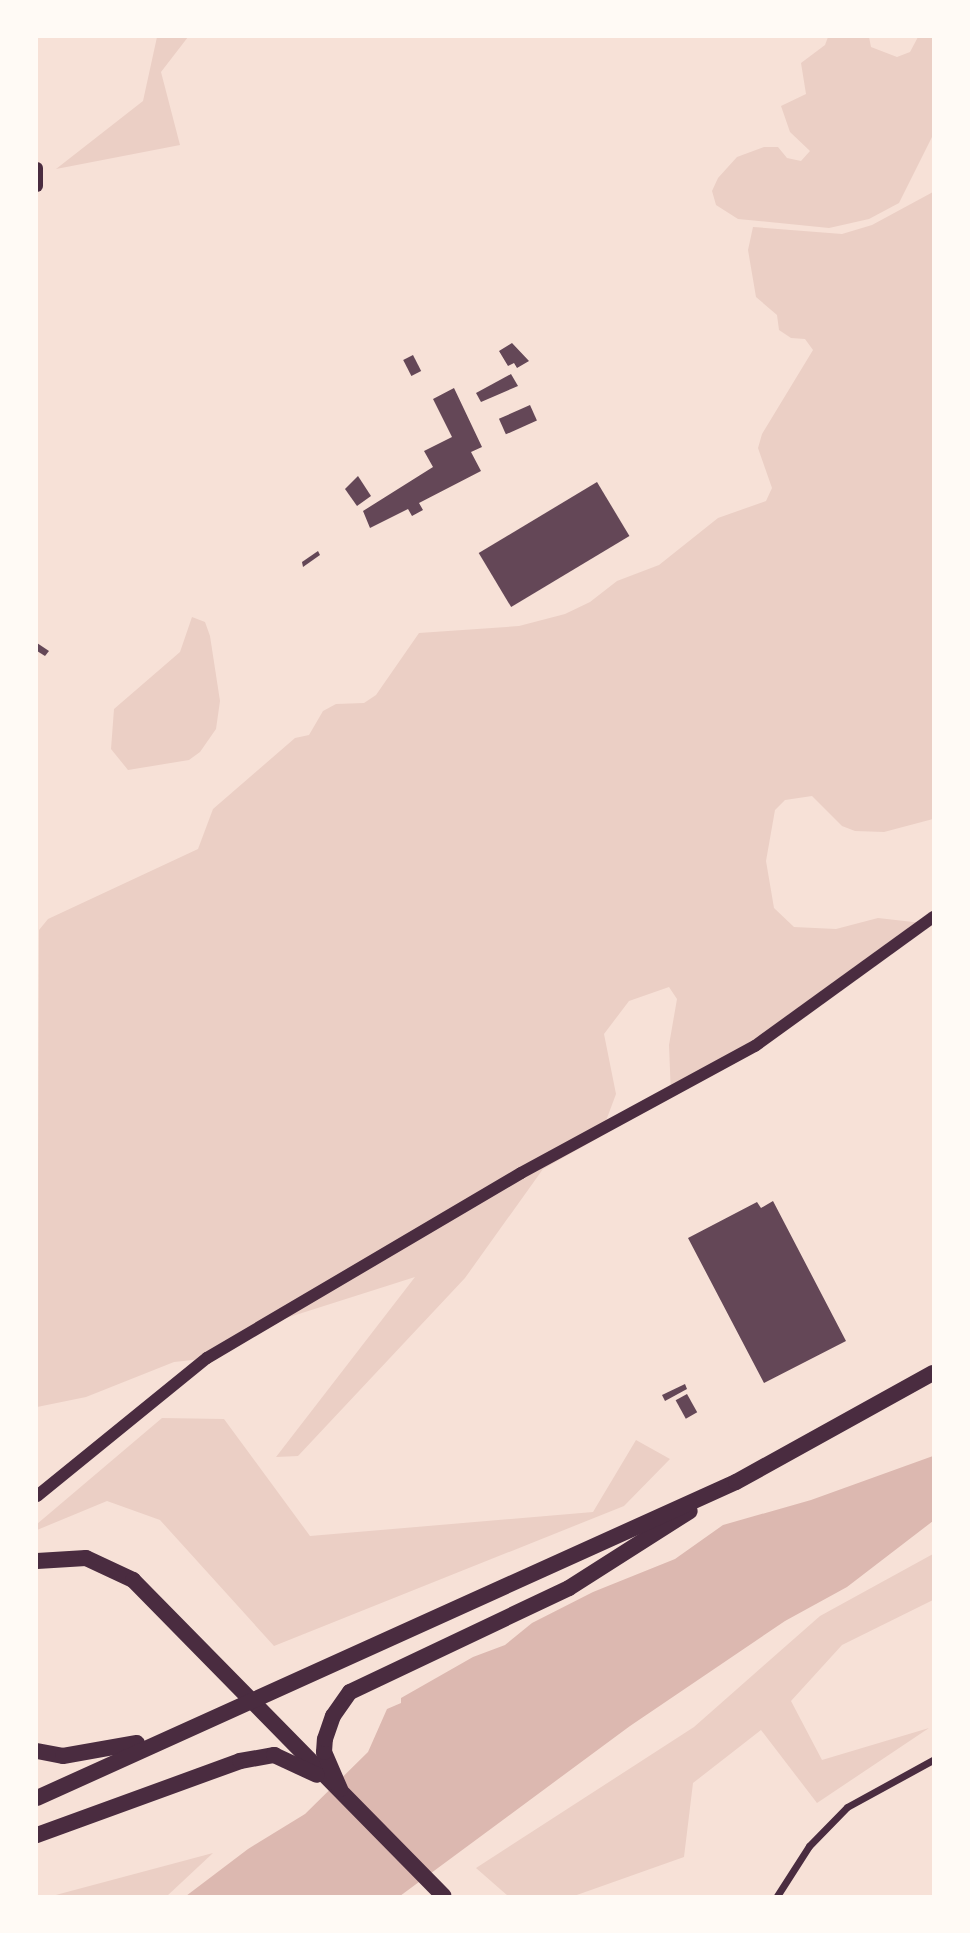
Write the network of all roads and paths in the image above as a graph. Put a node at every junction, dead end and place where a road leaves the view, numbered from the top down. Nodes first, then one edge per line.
1 (37, 168) edge
2 (37, 186) edge
3 (933, 917) edge
4 (933, 1373) edge
5 (736, 1482) junction
6 (37, 1496) edge
7 (37, 1561) edge
8 (167, 1736) junction
9 (37, 1751) edge
10 (933, 1760) edge
11 (340, 1789) junction
12 (37, 1798) edge
13 (37, 1835) edge
14 (444, 1896) edge
15 (778, 1896) edge

1 - 2 street
3 - 6 street
4 - 5 highway
5 - 8 highway
5 - 11 highway
7 - 11 highway
8 - 9 highway
8 - 12 highway
10 - 15 street
11 - 13 highway
11 - 14 highway

